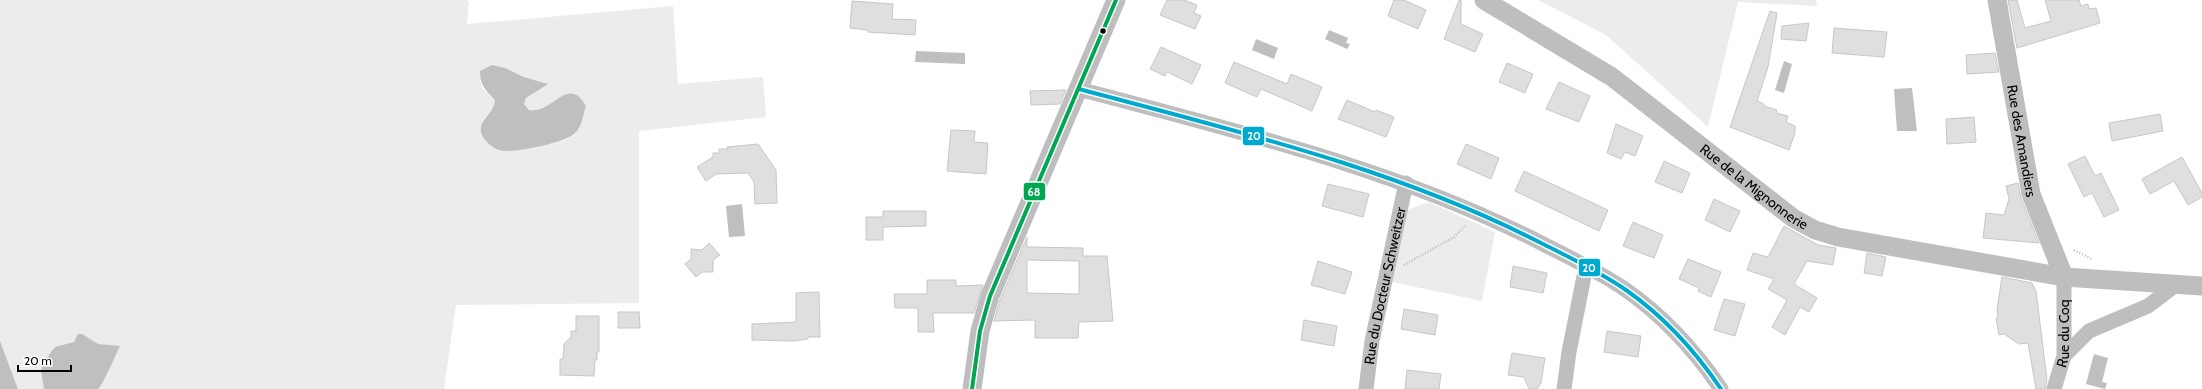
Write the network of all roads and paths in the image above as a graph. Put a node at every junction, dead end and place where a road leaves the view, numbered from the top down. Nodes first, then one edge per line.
1 (1116, 0) edge
2 (1484, 0) edge
3 (1997, 0) edge
4 (1079, 88) junction
5 (1406, 183) junction
6 (1473, 210) junction
7 (2069, 245) dead end
8 (2098, 261) dead end
9 (1388, 263) junction
10 (1586, 266) junction
11 (2064, 277) junction
12 (2177, 284) junction
13 (2202, 286) edge
14 (2064, 356) junction
15 (972, 389) edge
16 (1366, 389) edge
17 (1564, 389) edge
18 (1721, 389) edge
19 (2054, 389) edge

1 - 4 street
2 - 11 street, Rue de la Mignonnerie
3 - 11 street, Rue des Amandiers
4 - 5 street
4 - 15 street
5 - 6 street
5 - 9 street, Rue du Docteur Schweitzer
6 - 9 path
6 - 10 street
7 - 8 path
9 - 16 street, Rue du Docteur Schweitzer
10 - 17 street
10 - 18 street
11 - 12 street, Rue de la Mignonnerie
11 - 14 street, Rue du Coq
12 - 13 street, Rue de la Mignonnerie
12 - 14 street
14 - 19 street, Rue du Coq

